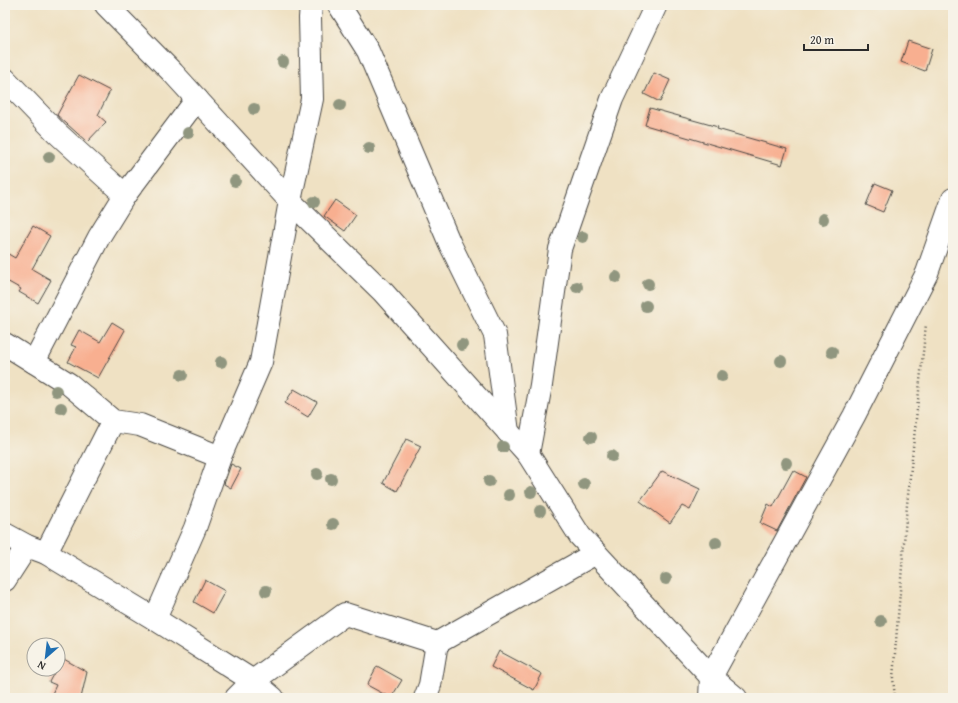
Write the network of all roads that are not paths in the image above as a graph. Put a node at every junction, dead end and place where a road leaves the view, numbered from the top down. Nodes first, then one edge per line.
1 (106, 5) edge
2 (311, 5) edge
3 (339, 5) edge
4 (656, 5) edge
5 (5, 79) edge
6 (197, 99) junction
7 (125, 195) junction
8 (953, 199) edge
9 (290, 201) junction
10 (5, 344) edge
11 (34, 362) junction
12 (113, 421) junction
13 (508, 432) junction
14 (528, 454) junction
15 (220, 457) junction
16 (5, 534) edge
17 (37, 550) junction
18 (596, 553) junction
19 (5, 580) edge
20 (156, 619) junction
21 (437, 643) junction
22 (253, 681) junction
23 (710, 687) edge
24 (236, 698) edge
25 (273, 698) edge
26 (425, 698) edge
27 (736, 698) edge

1 - 6 street
2 - 9 street
3 - 13 street
4 - 14 street
5 - 7 street
6 - 7 street
6 - 9 street
7 - 11 street
8 - 23 street
9 - 13 street
9 - 15 street
10 - 11 street
11 - 12 street
12 - 15 street
12 - 17 street
13 - 14 street
14 - 18 street
15 - 20 street
16 - 17 street
17 - 19 street
17 - 20 street
18 - 21 street
18 - 23 street
20 - 22 street
21 - 22 street
21 - 26 street
22 - 24 street
22 - 25 street
23 - 27 street

